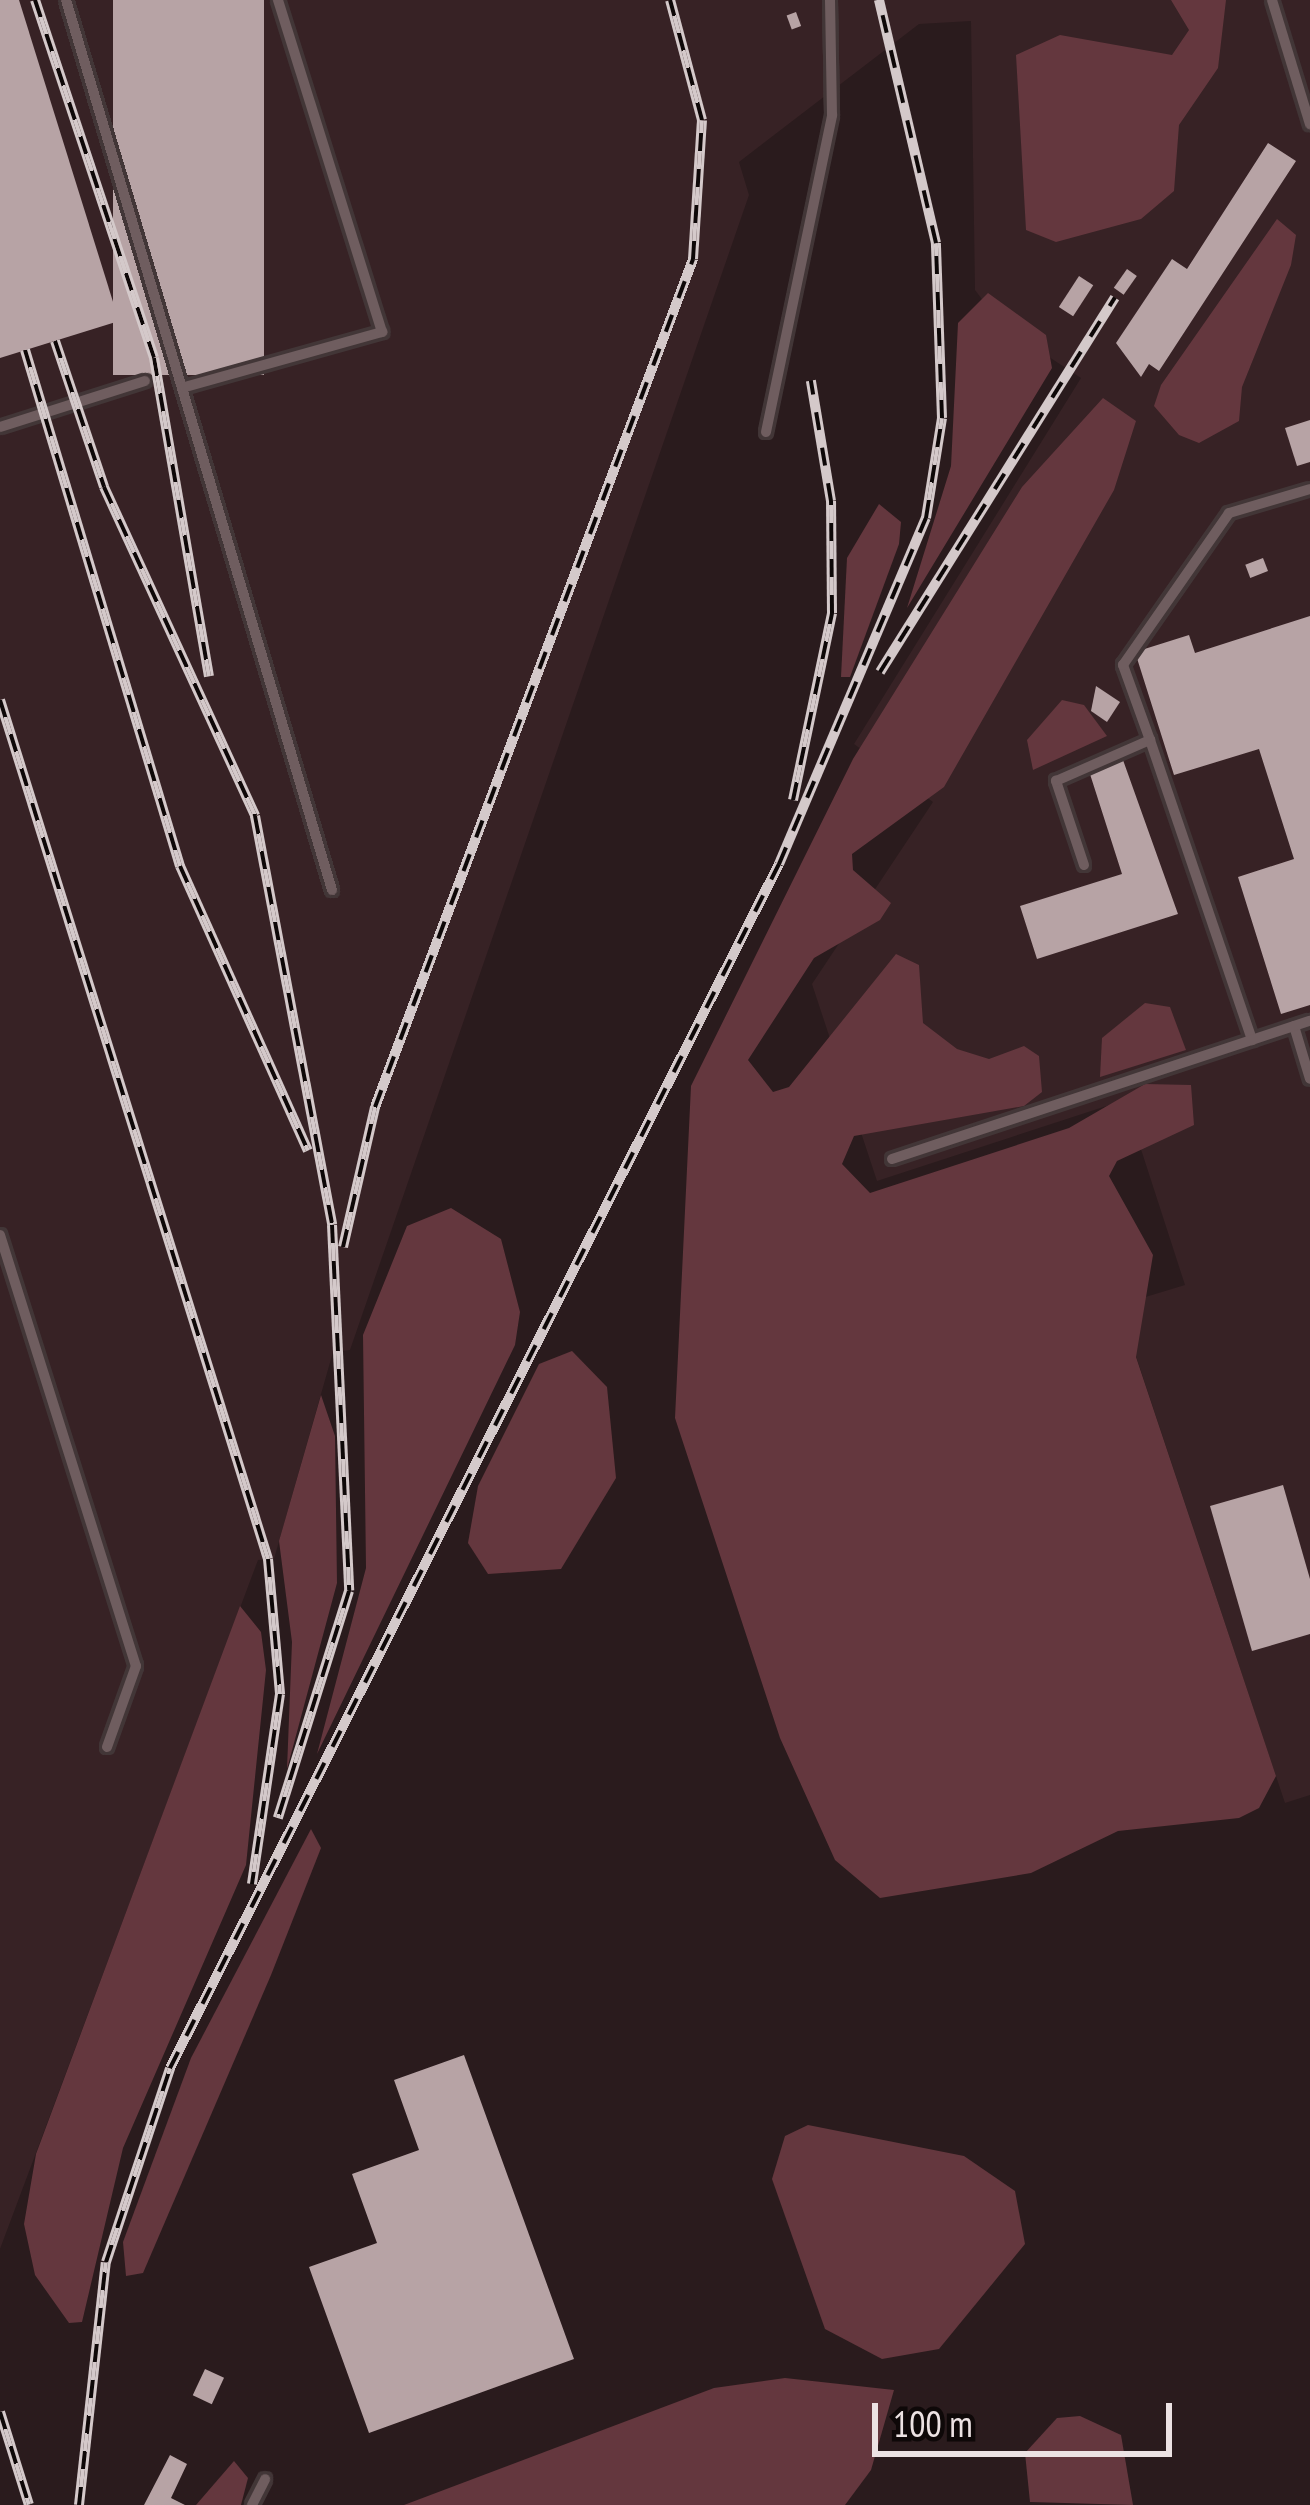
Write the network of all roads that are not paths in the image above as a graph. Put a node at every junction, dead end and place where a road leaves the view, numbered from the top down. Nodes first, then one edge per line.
1 (66, 0) edge
2 (278, 0) edge
3 (830, 0) edge
4 (1272, 0) edge
5 (1310, 124) edge
6 (145, 381) dead end
7 (185, 387) junction
8 (0, 427) edge
9 (766, 432) dead end
10 (1310, 489) edge
11 (1150, 740) junction
12 (1084, 865) dead end
13 (332, 890) dead end
14 (1310, 1021) edge
15 (1294, 1026) junction
16 (1252, 1040) junction
17 (1310, 1079) edge
18 (892, 1159) dead end
19 (0, 1235) edge
20 (107, 1747) dead end
21 (265, 2479) dead end
22 (252, 2505) edge

1 - 7 lane
2 - 7 lane
3 - 9 lane
4 - 5 lane
6 - 8 lane
7 - 13 lane
10 - 11 lane
11 - 12 lane
11 - 16 lane
14 - 15 lane
15 - 16 lane
15 - 17 lane
16 - 18 lane
19 - 20 lane
21 - 22 lane

